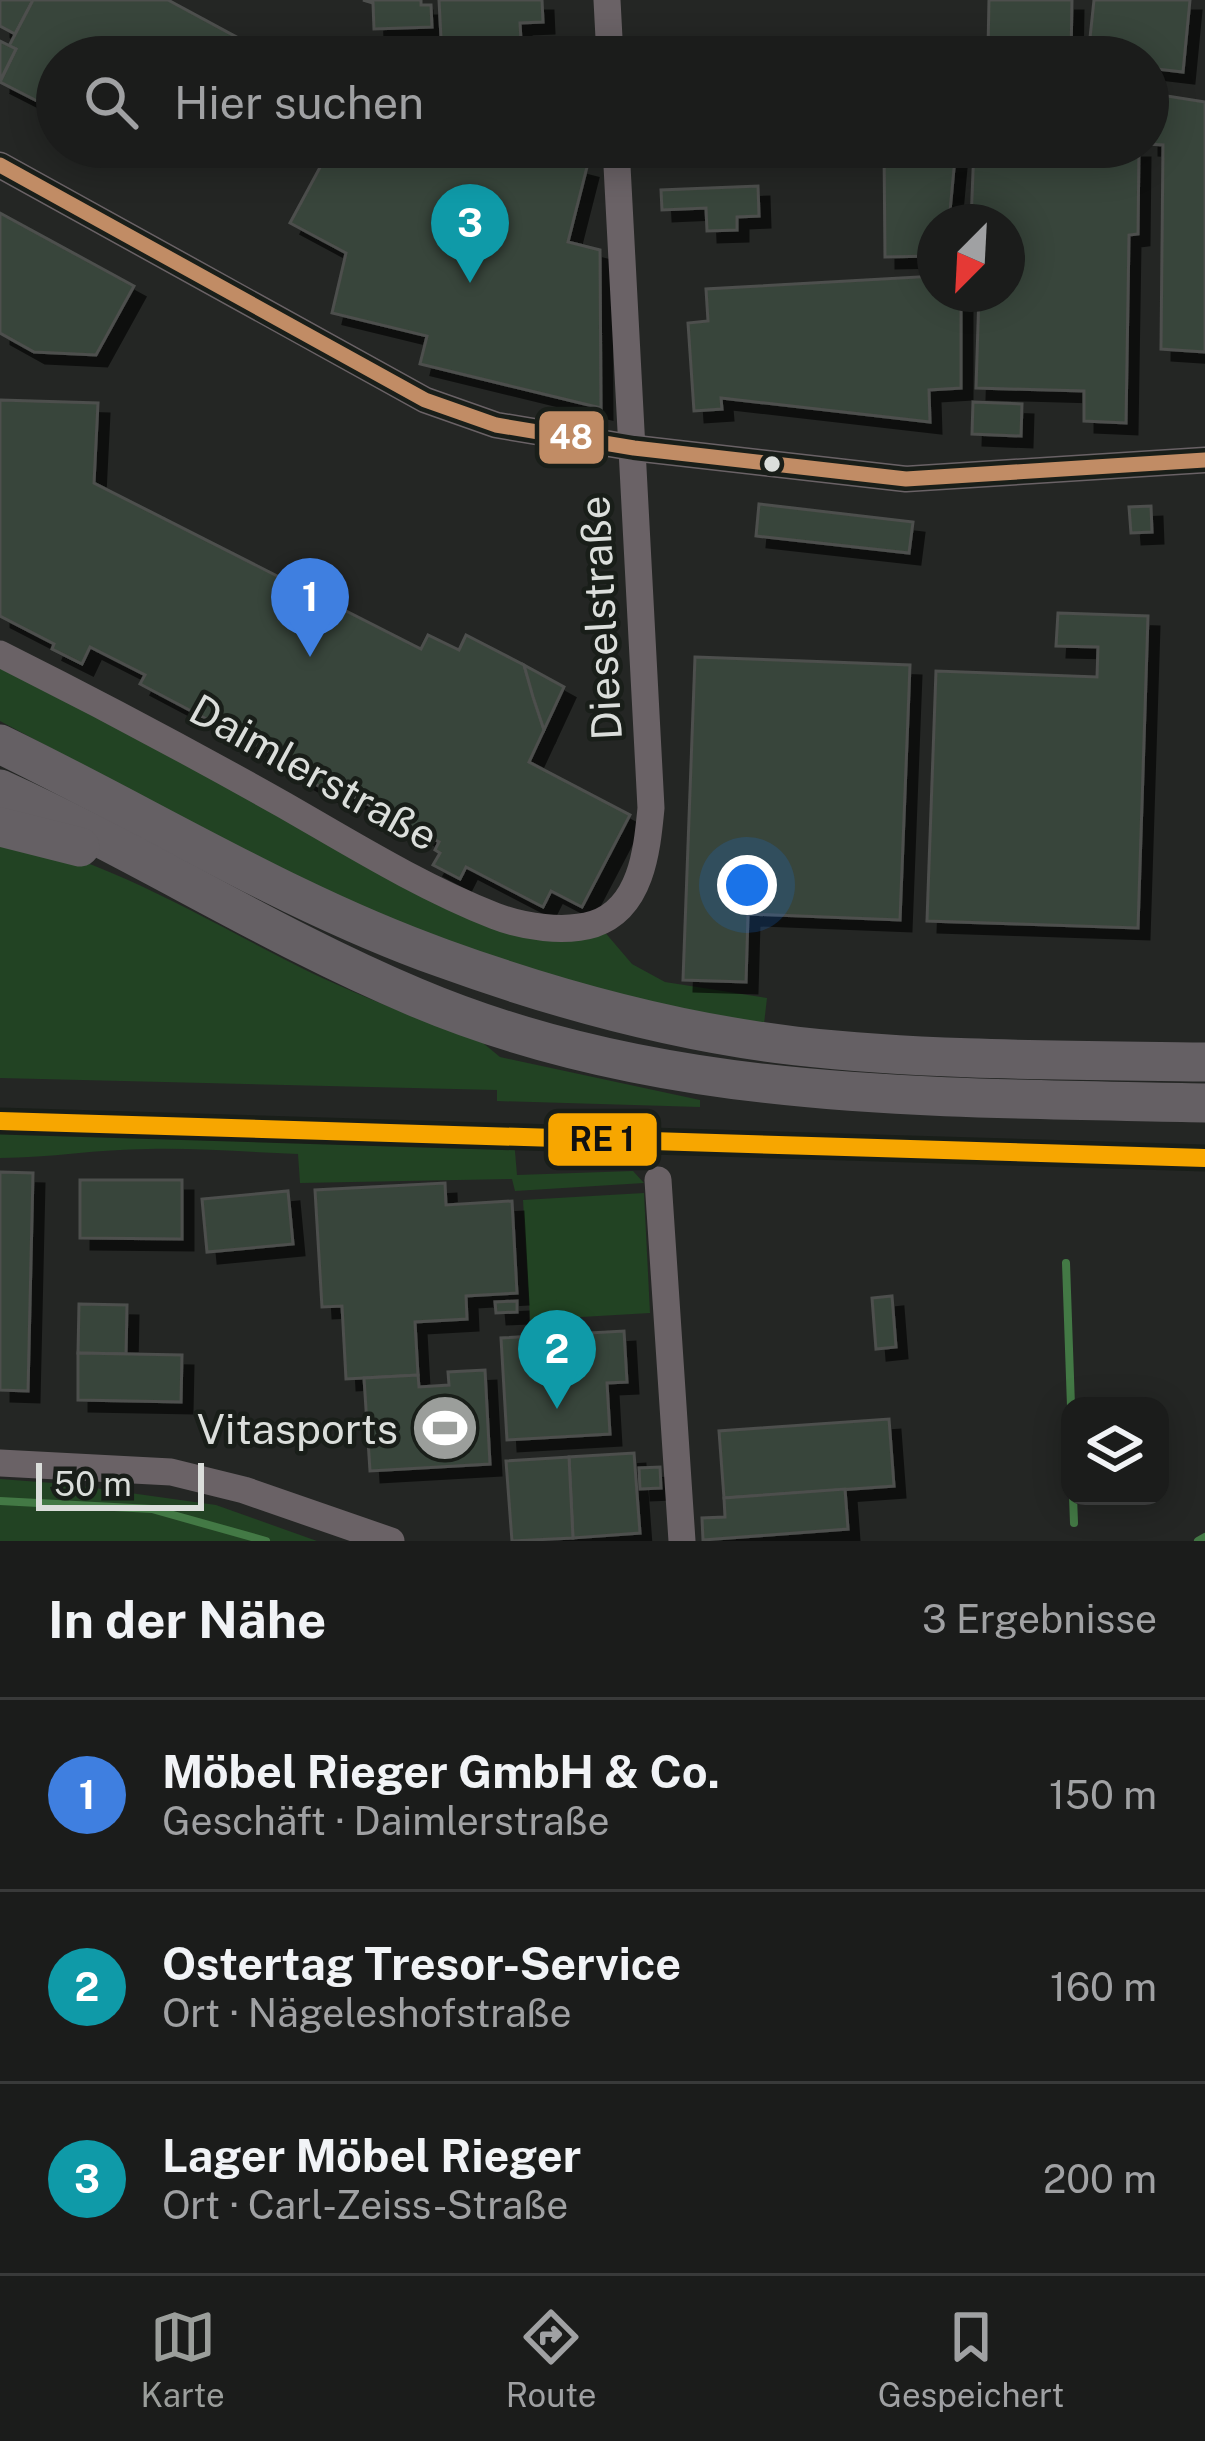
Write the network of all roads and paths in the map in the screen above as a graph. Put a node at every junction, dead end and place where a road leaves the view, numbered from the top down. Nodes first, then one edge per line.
1 (607, 0) edge
2 (609, 36) edge
3 (0, 165) edge
4 (617, 168) edge
5 (634, 448) junction
6 (1205, 460) edge
7 (0, 654) edge
8 (0, 744) edge
9 (0, 789) edge
10 (0, 827) edge
11 (192, 887) junction
12 (597, 923) joint
13 (1205, 1062) edge
14 (1205, 1103) edge
15 (658, 1180) dead end
16 (0, 1463) edge
17 (391, 1541) edge
18 (682, 1541) edge

1 - 2 street
3 - 5 street
4 - 5 street, Dieselstraße
5 - 6 street
5 - 12 street, Dieselstraße
7 - 12 street, Daimlerstraße
8 - 13 highway
9 - 11 highway
10 - 11 highway
11 - 14 highway
15 - 18 street
16 - 17 street

